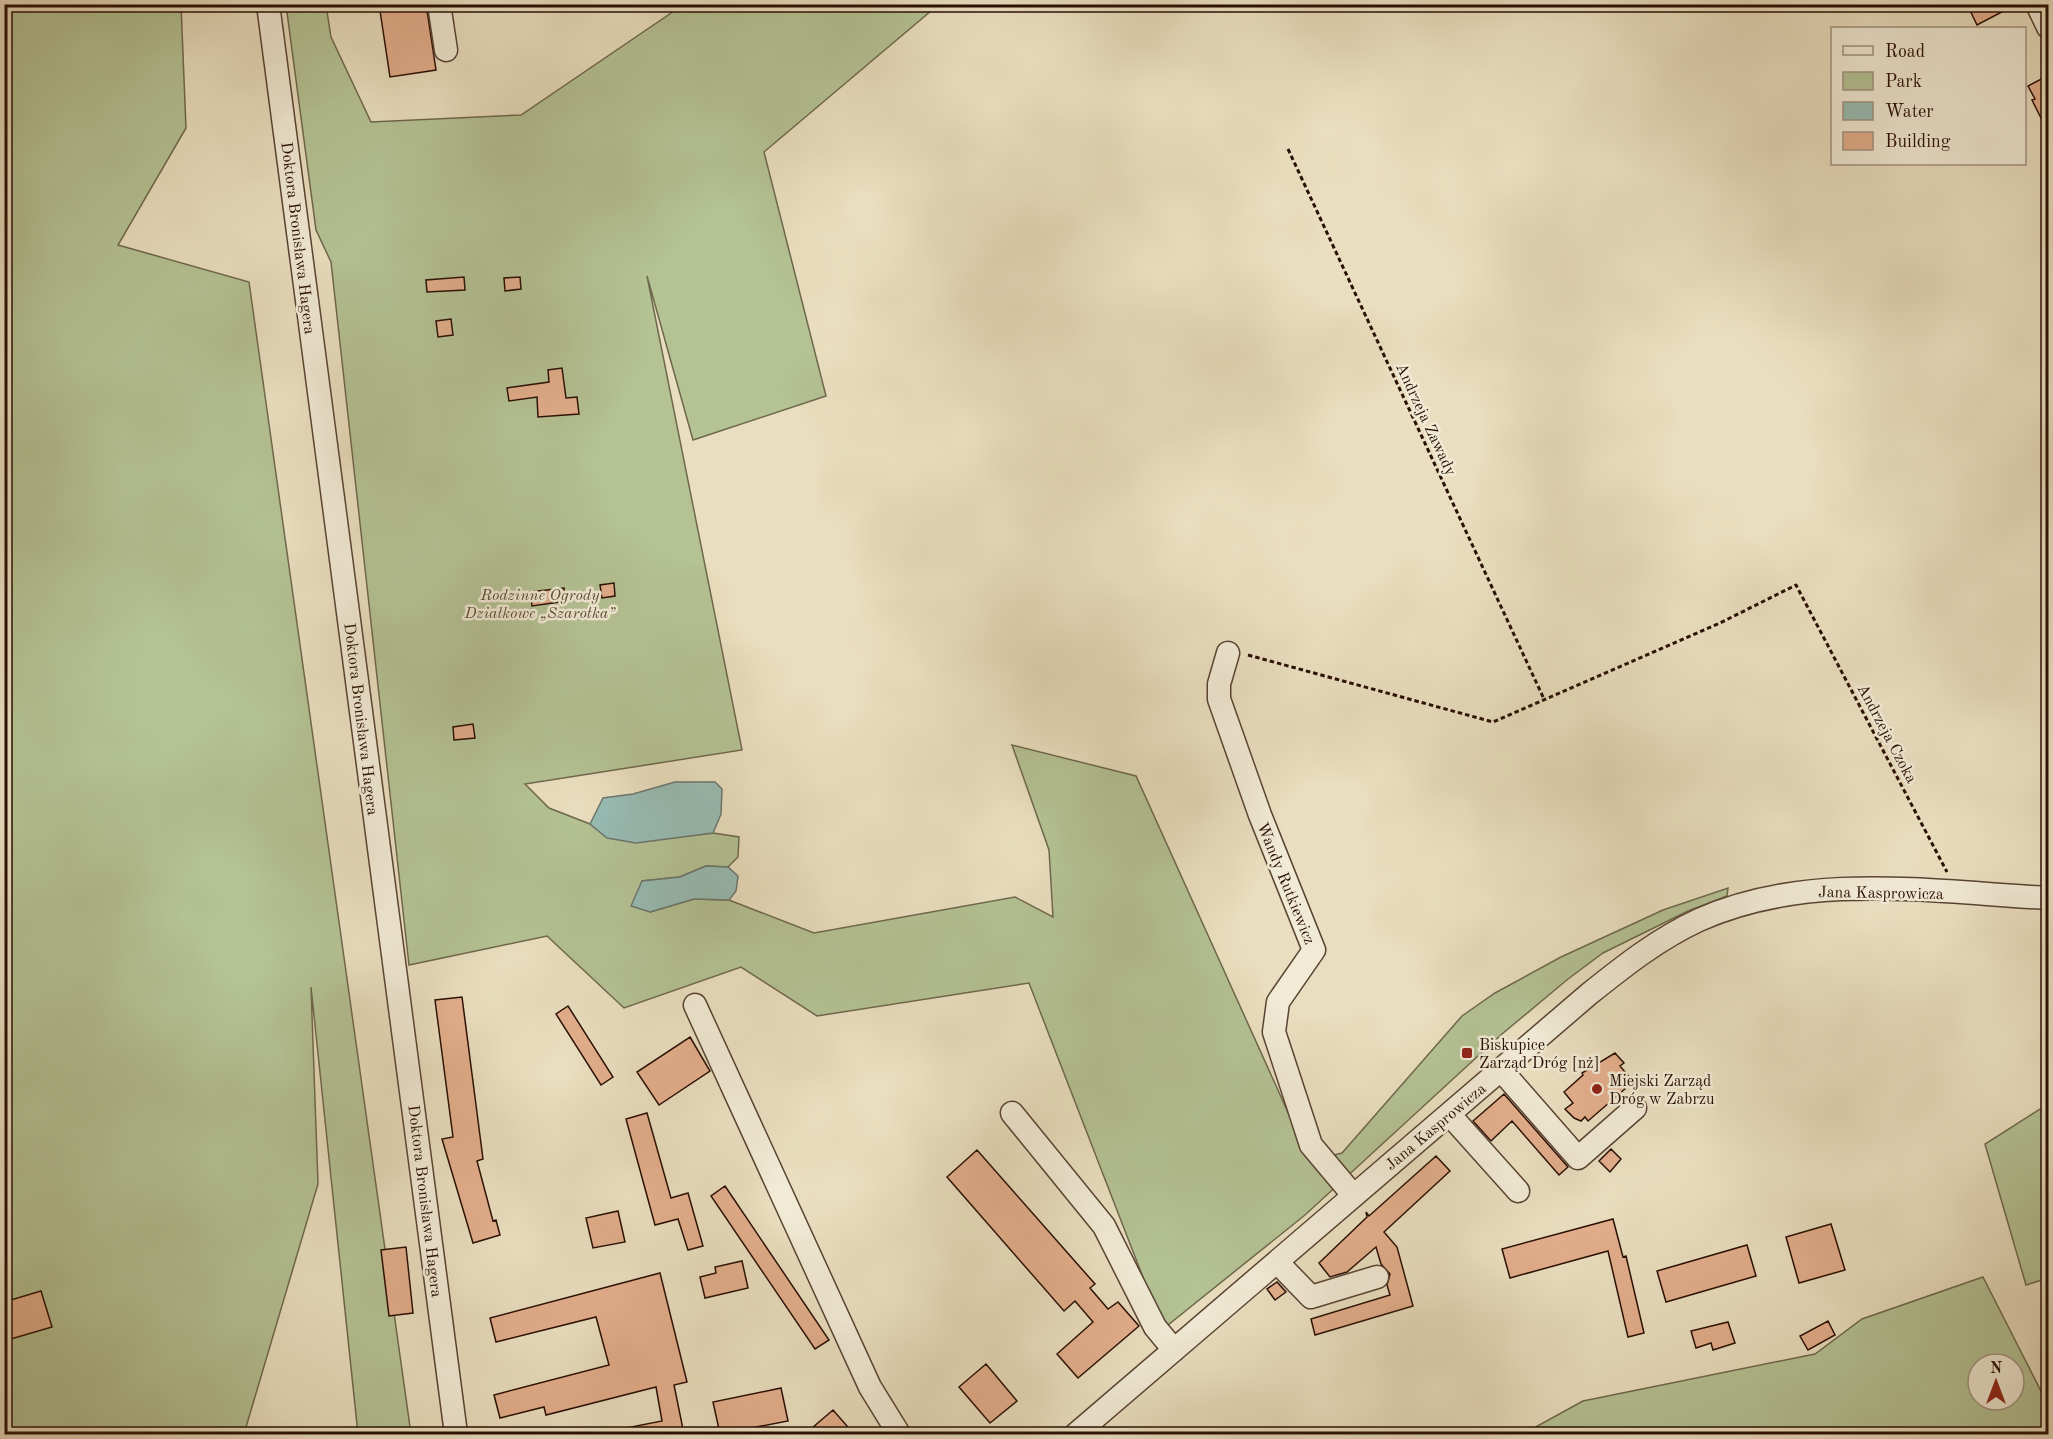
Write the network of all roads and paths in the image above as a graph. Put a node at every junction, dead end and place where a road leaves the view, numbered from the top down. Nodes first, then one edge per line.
1 (268, 4) edge
2 (439, 4) edge
3 (2037, 4) edge
4 (2049, 27) edge
5 (446, 50) dead end
6 (1288, 149) dead end
7 (1228, 653) joint
8 (1544, 699) junction
9 (1958, 893) junction
10 (2049, 898) edge
11 (695, 1005) dead end
12 (1501, 1070) junction
13 (1635, 1108) dead end
14 (1012, 1113) dead end
15 (1449, 1114) junction
16 (1518, 1191) dead end
17 (1353, 1196) junction
18 (1277, 1262) junction
19 (1377, 1277) dead end
20 (1174, 1350) junction
21 (456, 1434) edge
22 (898, 1434) edge
23 (1076, 1434) edge

1 - 21 street, Doktora Bronisława Hagera
2 - 5 street
3 - 4 street
6 - 8 path, Andrzeja Zawady
7 - 8 path
7 - 17 street, Wandy Rutkiewicz
8 - 9 path, Andrzeja Czoka
9 - 10 street, Jana Kasprowicza
9 - 12 street, Jana Kasprowicza
11 - 22 street
12 - 13 street
12 - 15 street, Jana Kasprowicza
14 - 20 street
15 - 16 street
15 - 17 street, Jana Kasprowicza
17 - 18 street, Jana Kasprowicza
18 - 19 street
18 - 20 street, Jana Kasprowicza
20 - 23 street, Jana Kasprowicza

